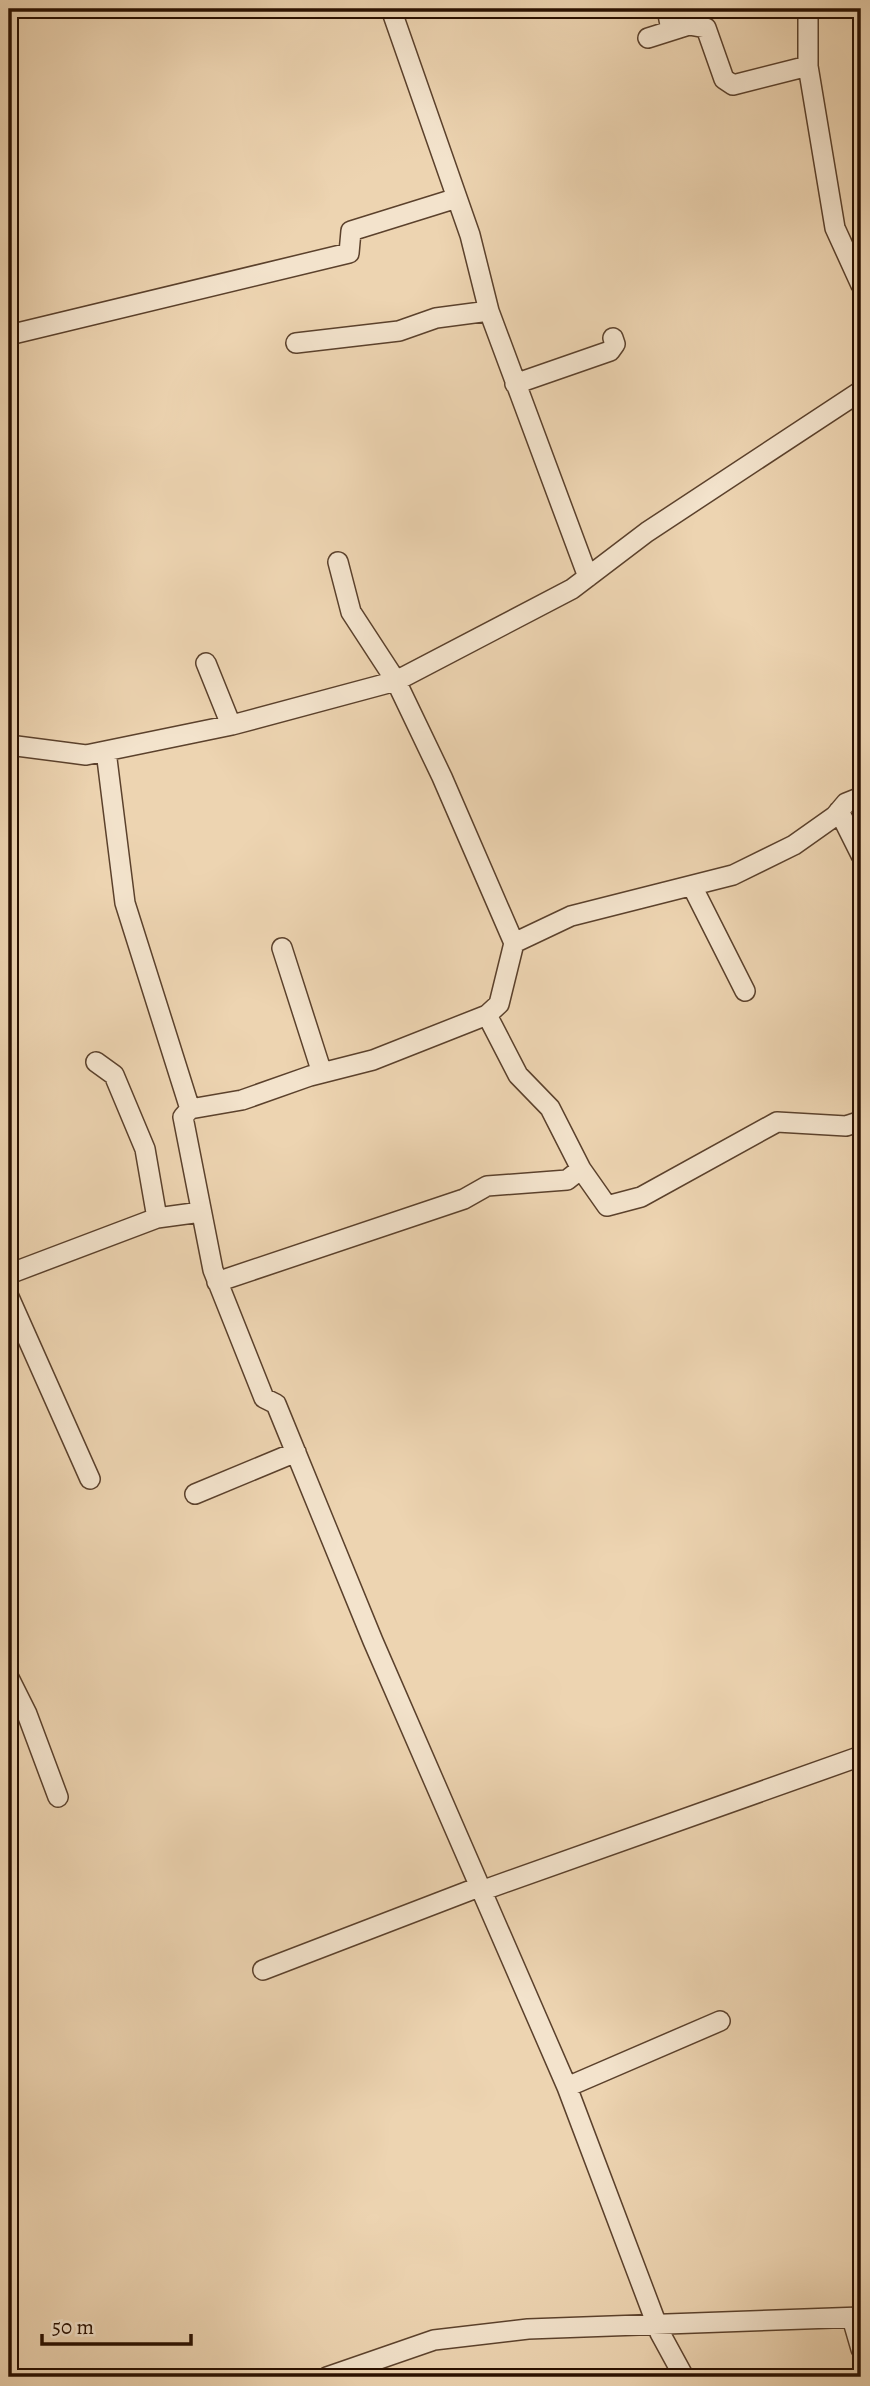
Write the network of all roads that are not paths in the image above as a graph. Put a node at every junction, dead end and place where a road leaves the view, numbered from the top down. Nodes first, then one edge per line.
1 (391, 9) edge
2 (667, 9) edge
3 (808, 9) edge
4 (671, 30) junction
5 (648, 38) dead end
6 (808, 66) junction
7 (457, 198) junction
8 (853, 246) edge
9 (861, 285) edge
10 (489, 311) junction
11 (9, 335) edge
12 (614, 338) dead end
13 (296, 344) dead end
14 (514, 384) junction
15 (861, 391) edge
16 (338, 562) dead end
17 (588, 578) junction
18 (206, 663) dead end
19 (396, 681) junction
20 (231, 725) junction
21 (9, 745) edge
22 (106, 751) junction
23 (861, 797) edge
24 (839, 811) junction
25 (861, 855) edge
26 (693, 888) junction
27 (514, 943) junction
28 (282, 948) dead end
29 (745, 991) dead end
30 (487, 1014) junction
31 (96, 1062) dead end
32 (322, 1073) junction
33 (190, 1109) junction
34 (861, 1121) edge
35 (581, 1169) junction
36 (201, 1212) junction
37 (156, 1218) junction
38 (9, 1274) edge
39 (217, 1282) junction
40 (9, 1297) edge
41 (296, 1451) junction
42 (90, 1479) dead end
43 (195, 1494) dead end
44 (9, 1678) edge
45 (861, 1756) edge
46 (58, 1797) dead end
47 (480, 1889) junction
48 (263, 1969) dead end
49 (720, 2021) dead end
50 (567, 2087) junction
51 (856, 2317) edge
52 (656, 2324) junction
53 (861, 2348) edge
54 (332, 2376) edge
55 (684, 2377) edge

1 - 7 street
2 - 4 street
3 - 6 street
4 - 5 street
4 - 6 street
6 - 8 street
7 - 10 street
7 - 11 street
8 - 9 street
10 - 13 street
10 - 14 street
12 - 14 street
14 - 17 street
15 - 17 street
16 - 19 street
17 - 19 street
18 - 20 street
19 - 20 street
19 - 27 street
20 - 22 street
21 - 22 street
22 - 33 street
23 - 24 street
24 - 25 street
24 - 26 street
26 - 27 street
26 - 29 street
27 - 30 street
28 - 32 street
30 - 32 street
30 - 35 street
31 - 37 street
32 - 33 street
33 - 36 street
34 - 35 street
35 - 39 street
36 - 37 street
36 - 39 street
37 - 38 street
39 - 41 street
40 - 42 street
41 - 43 street
41 - 47 street
44 - 46 street
45 - 47 street
47 - 48 street
47 - 50 street
49 - 50 street
50 - 52 street
51 - 52 street
51 - 53 street
52 - 54 street
52 - 55 street

